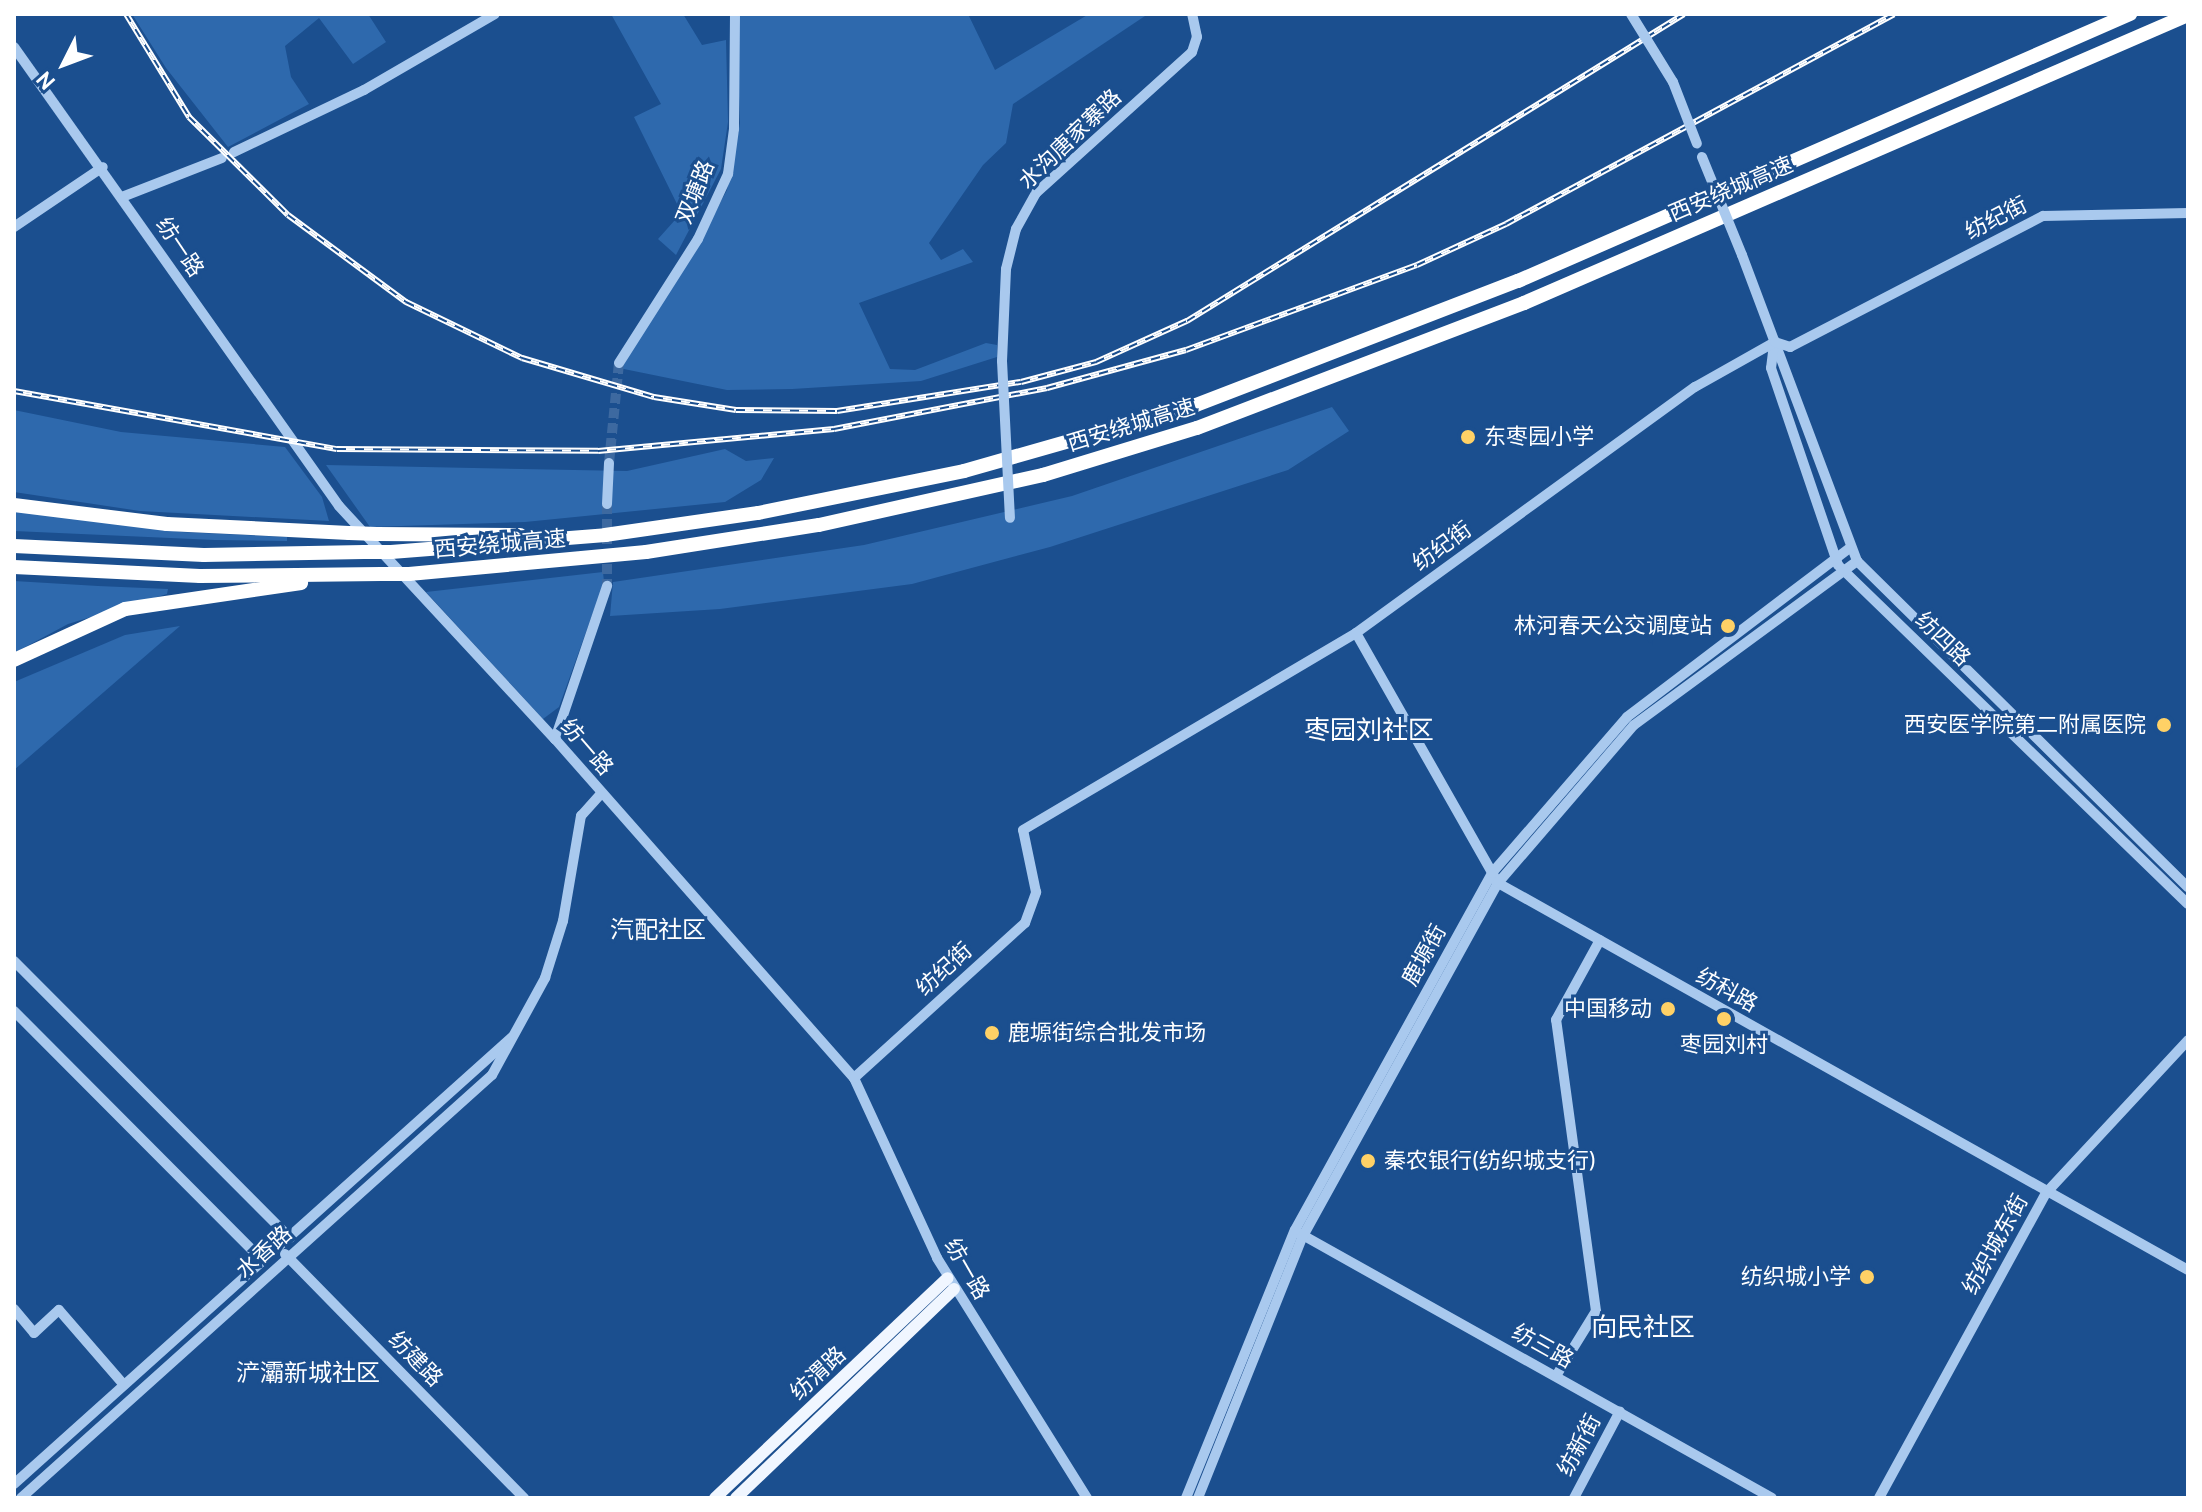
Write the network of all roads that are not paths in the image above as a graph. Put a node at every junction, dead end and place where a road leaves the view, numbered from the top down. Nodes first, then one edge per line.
1 (495, 14) edge
2 (735, 14) edge
3 (1192, 14) edge
4 (1631, 14) edge
5 (2130, 14) edge
6 (2188, 15) edge
7 (14, 47) edge
8 (234, 152) dead end
9 (222, 158) dead end
10 (103, 167) junction
11 (122, 197) junction
12 (2188, 213) edge
13 (14, 227) edge
14 (1775, 342) junction
15 (619, 363) tunnel mouth
16 (609, 463) tunnel mouth
17 (607, 504) tunnel mouth
18 (14, 505) edge
19 (1010, 518) dead end
20 (605, 535) junction
21 (14, 546) edge
22 (1851, 547) junction
23 (1836, 558) junction
24 (1857, 561) junction
25 (14, 567) edge
26 (1843, 571) junction
27 (361, 576) junction
28 (607, 586) tunnel mouth
29 (1356, 633) junction
30 (14, 660) edge
31 (555, 739) junction
32 (601, 794) junction
33 (1495, 878) junction
34 (2188, 887) edge
35 (2188, 904) edge
36 (1600, 940) junction
37 (14, 961) edge
38 (14, 1011) edge
39 (521, 1026) junction
40 (2188, 1040) edge
41 (854, 1078) junction
42 (2046, 1193) junction
43 (1299, 1233) junction
44 (290, 1238) junction
45 (279, 1247) junction
46 (288, 1257) junction
47 (263, 1261) junction
48 (2188, 1270) edge
49 (951, 1283) junction
50 (14, 1309) edge
51 (1556, 1376) junction
52 (124, 1385) junction
53 (1620, 1411) junction
54 (14, 1484) edge
55 (21, 1498) edge
56 (524, 1498) edge
57 (715, 1498) edge
58 (736, 1498) edge
59 (1087, 1498) edge
60 (1186, 1498) edge
61 (1198, 1498) edge
62 (1574, 1498) edge
63 (1772, 1498) edge
64 (1879, 1498) edge

1 - 8 street
2 - 15 street, 双塘路
3 - 19 street, 水沟唐家寨路, bridge
4 - 14 street, 纺四路, bridge
5 - 20 highway, 西安绕城高速
6 - 27 highway, 西安绕城高速, bridge
7 - 10 street, 纺一路
9 - 11 street
10 - 11 street, 纺一路
10 - 13 street
11 - 31 street, 纺一路
12 - 14 street, 纺纪街
14 - 22 street, 纺四路
14 - 23 street, 纺四路
14 - 29 street, 纺纪街
16 - 17 street
18 - 20 highway, bridge
20 - 21 highway, 西安绕城高速, bridge
22 - 23 street, 鹿塬街
22 - 24 street, 纺四路
23 - 26 street, 纺四路
23 - 33 street, 鹿塬街
24 - 26 street, 鹿塬街
24 - 34 street, 纺四路
25 - 27 highway, 西安绕城高速
26 - 33 street, 鹿塬街
26 - 35 street, 纺四路
27 - 30 highway
28 - 31 street
29 - 33 street
29 - 41 street, 纺纪街
31 - 32 street, 纺一路
32 - 39 street, 水香路
32 - 41 street, 纺一路
33 - 36 street, 纺科路
33 - 43 street, 鹿塬街
36 - 42 street, 纺科路
36 - 51 street
37 - 44 street
38 - 47 street
39 - 44 street, 水香路
39 - 46 street, 水香路
40 - 42 street, 纺织城东街
41 - 49 street, 纺一路
42 - 48 street, 纺科路
42 - 64 street, 纺织城东街
43 - 51 street, 纺三路
43 - 60 street, 鹿塬街
43 - 61 street, 鹿塬街
44 - 45 street, 水香路
45 - 46 street, 纺建路
45 - 47 street, 水香路
46 - 55 street, 水香路
46 - 56 street, 纺建路
47 - 52 street, 水香路
49 - 57 main road, 纺渭路
49 - 58 main road, 纺渭路
49 - 59 street, 纺一路
50 - 52 street
51 - 53 street, 纺三路
52 - 54 street, 水香路
53 - 62 street, 纺新街
53 - 63 street, 纺三路

